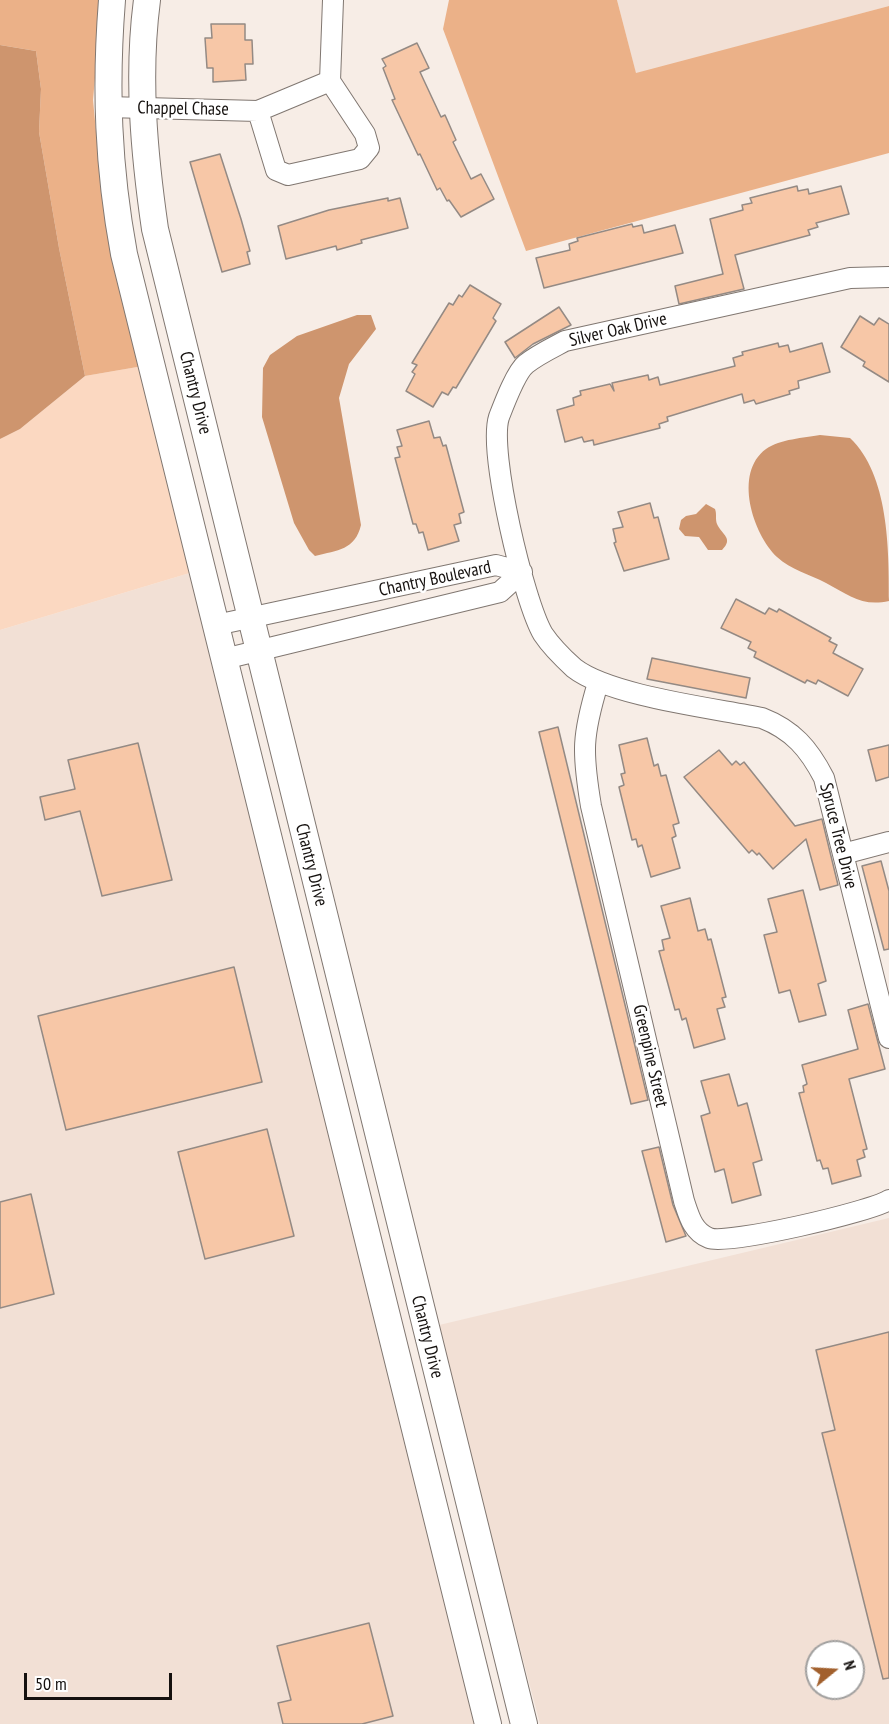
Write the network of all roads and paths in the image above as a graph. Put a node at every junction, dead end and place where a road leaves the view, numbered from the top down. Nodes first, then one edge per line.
1 (112, 0) edge
2 (147, 0) edge
3 (333, 0) edge
4 (330, 81) junction
5 (107, 106) junction
6 (142, 109) junction
7 (258, 111) junction
8 (889, 277) edge
9 (522, 572) junction
10 (251, 618) junction
11 (216, 625) junction
12 (259, 652) junction
13 (225, 659) junction
14 (598, 683) junction
15 (889, 842) edge
16 (843, 854) junction
17 (889, 1038) edge
18 (889, 1200) edge
19 (488, 1724) edge
20 (524, 1724) edge

1 - 5 street, Chantry Drive
2 - 6 street, Chantry Drive
3 - 4 street
4 - 7 street, Chappel Chase
4 - 7 street
5 - 6 street, Chappel Chase
5 - 11 street, Chantry Drive
6 - 7 street, Chappel Chase
6 - 10 street, Chantry Drive
8 - 9 street, Silver Oak Drive
9 - 10 street, Chantry Boulevard
9 - 12 street, Chantry Boulevard
9 - 14 street, Silver Oak Drive
10 - 11 street, Chantry Boulevard
10 - 12 street, Chantry Drive
11 - 13 street, Chantry Drive
12 - 13 street, Chantry Boulevard
12 - 20 street, Chantry Drive
13 - 19 street, Chantry Drive
14 - 16 street, Spruce Tree Drive
14 - 18 street, Greenpine Street
15 - 16 street
16 - 17 street, Spruce Tree Drive

